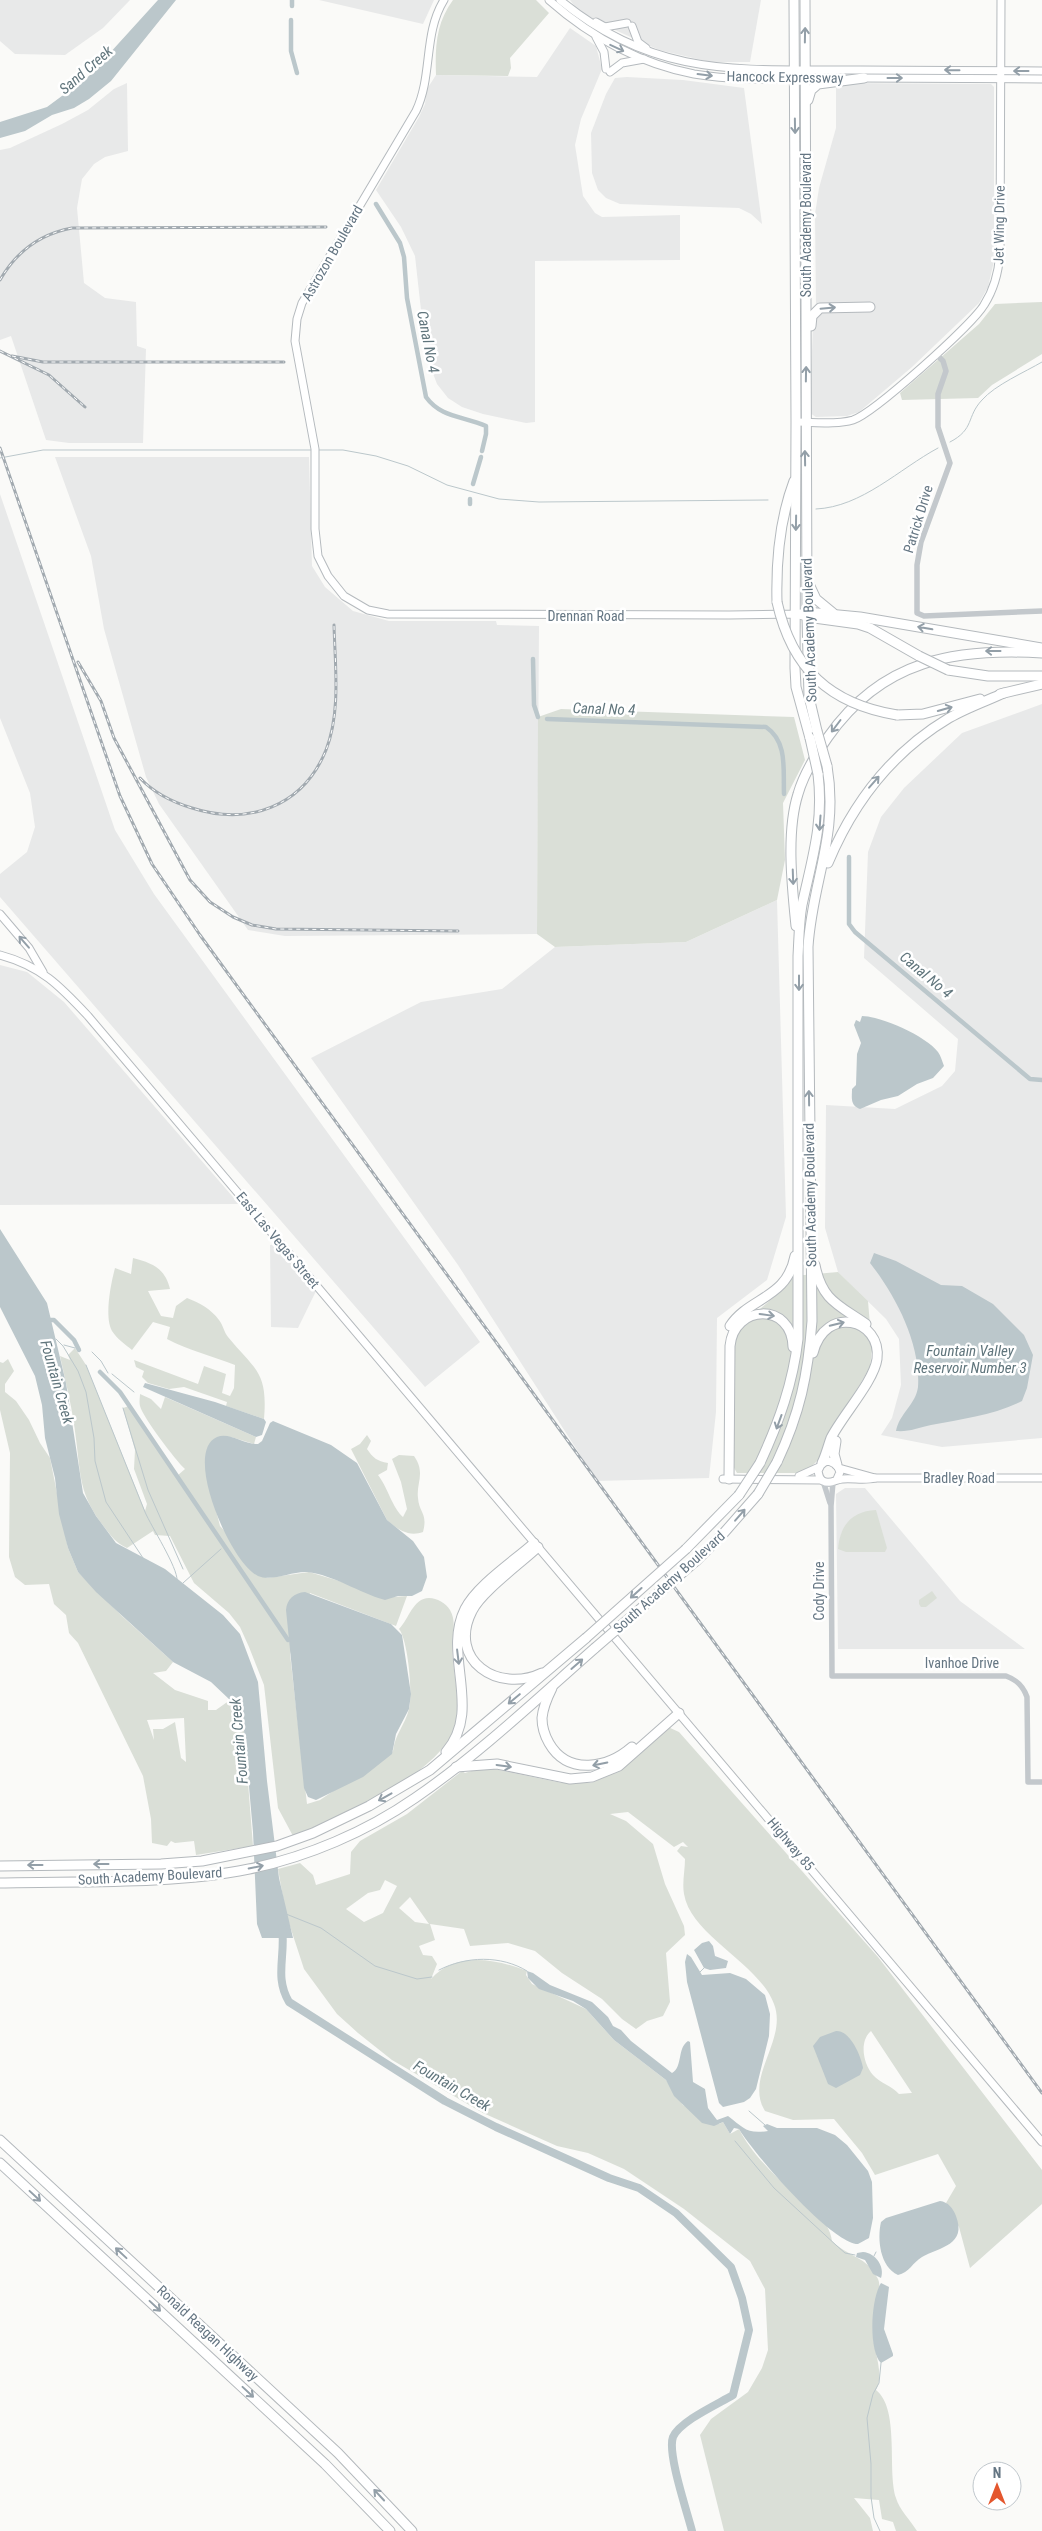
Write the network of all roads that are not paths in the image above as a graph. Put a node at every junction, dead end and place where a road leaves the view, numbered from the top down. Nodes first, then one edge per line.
1 (444, 0) edge
2 (549, 0) edge
3 (560, 0) edge
4 (794, 0) edge
5 (805, 0) edge
6 (1001, 0) edge
7 (584, 19) junction
8 (596, 37) junction
9 (645, 59) junction
10 (666, 59) junction
11 (1042, 71) edge
12 (794, 74) junction
13 (805, 74) junction
14 (1001, 75) junction
15 (864, 78) junction
16 (1042, 79) edge
17 (805, 145) junction
18 (870, 307) dead end
19 (806, 351) junction
20 (936, 354) junction
21 (801, 422) junction
22 (796, 476) junction
23 (807, 576) junction
24 (1042, 611) edge
25 (377, 613) joint
26 (795, 614) junction
27 (807, 614) junction
28 (836, 615) junction
29 (1042, 648) edge
30 (1042, 653) edge
31 (1042, 676) edge
32 (1042, 684) edge
33 (1004, 692) junction
34 (818, 886) junction
35 (0, 914) edge
36 (0, 955) edge
37 (798, 956) junction
38 (43, 972) junction
39 (799, 1236) junction
40 (811, 1245) junction
41 (787, 1396) junction
42 (793, 1428) junction
43 (821, 1465) junction
44 (838, 1467) junction
45 (875, 1478) junction
46 (1042, 1478) edge
47 (726, 1479) junction
48 (792, 1479) junction
49 (822, 1480) junction
50 (835, 1481) junction
51 (831, 1506) junction
52 (536, 1545) junction
53 (551, 1668) junction
54 (832, 1676) joint
55 (553, 1685) junction
56 (677, 1711) junction
57 (456, 1767) junction
58 (430, 1770) junction
59 (1042, 1782) edge
60 (0, 1865) edge
61 (0, 1882) edge
62 (37, 1882) junction
63 (0, 1888) edge
64 (0, 2134) edge
65 (0, 2140) edge
66 (1042, 2142) edge
67 (13, 2152) junction
68 (0, 2163) edge
69 (390, 2531) edge
70 (412, 2531) edge

1 - 25 main road, Astrozon Boulevard
2 - 8 main road, Hancock Expressway
3 - 7 main road, Hancock Expressway
4 - 12 highway, South Academy Boulevard
13 -> 5 highway, South Academy Boulevard
6 - 14 main road, Jet Wing Drive
7 - 10 main road, Hancock Expressway
7 - 10 main road
8 -> 9 main road, Hancock Expressway
8 - 9 main road
9 -> 12 main road, Hancock Expressway
10 - 12 main road, Hancock Expressway
11 -> 14 main road, Hancock Expressway
12 - 13 main road, Hancock Expressway
12 -> 21 highway, South Academy Boulevard
14 -> 13 main road, Hancock Expressway
13 - 15 main road, Hancock Expressway
13 - 17 highway, South Academy Boulevard
15 -> 14 main road, Hancock Expressway
14 - 16 main road, Hancock Expressway
14 - 20 main road, Jet Wing Drive
15 - 17 highway
17 - 19 highway, South Academy Boulevard
19 -> 18 highway
21 -> 19 highway, South Academy Boulevard
20 - 21 main road, Jet Wing Drive
20 - 24 street, Patrick Drive
21 - 22 highway, South Academy Boulevard
23 -> 21 highway, South Academy Boulevard
22 -> 26 highway, South Academy Boulevard
22 -> 33 highway, bridge
23 - 27 highway, South Academy Boulevard
23 - 28 highway
25 - 26 main road, Drennan Road
26 - 27 main road, Drennan Road
26 -> 37 highway, South Academy Boulevard, bridge
27 - 28 highway
27 - 31 highway, bridge
27 - 34 highway, South Academy Boulevard, bridge
29 -> 28 highway
30 -> 37 highway
32 - 33 highway
34 -> 33 highway
40 -> 34 highway, South Academy Boulevard
38 -> 35 main road
36 - 38 main road, East Las Vegas Street
37 -> 39 highway, South Academy Boulevard
38 - 52 main road, East Las Vegas Street
39 - 41 highway, South Academy Boulevard
39 - 47 highway
40 - 42 highway, South Academy Boulevard
40 - 44 highway
47 -> 41 highway
41 -> 53 highway, South Academy Boulevard, bridge
42 -> 43 highway
55 -> 42 highway, South Academy Boulevard, bridge
43 - 44 main road, Bradley Road
43 - 48 main road, Bradley Road
43 - 49 main road
44 - 45 main road, Bradley Road
44 - 50 main road
45 - 46 main road, Bradley Road
45 - 50 main road, Bradley Road
47 - 48 main road, Bradley Road
48 - 49 main road, Bradley Road
49 - 50 main road, Bradley Road
49 - 51 street, Cody Drive
50 - 51 street, Cody Drive
51 - 54 street, Cody Drive
52 - 53 highway
52 - 56 main road, Highway 85
52 -> 58 highway
53 -> 58 highway, South Academy Boulevard
54 - 59 street, Ivanhoe Drive
56 -> 55 highway
55 - 57 highway, South Academy Boulevard
57 -> 56 highway
56 - 66 main road, Highway 85
62 -> 57 highway, South Academy Boulevard
58 -> 60 highway, South Academy Boulevard
61 - 62 highway, South Academy Boulevard
62 - 63 highway
64 - 67 highway
65 - 67 highway, Ronald Reagan Highway
70 -> 67 highway, Ronald Reagan Highway
68 -> 69 highway, Ronald Reagan Highway

